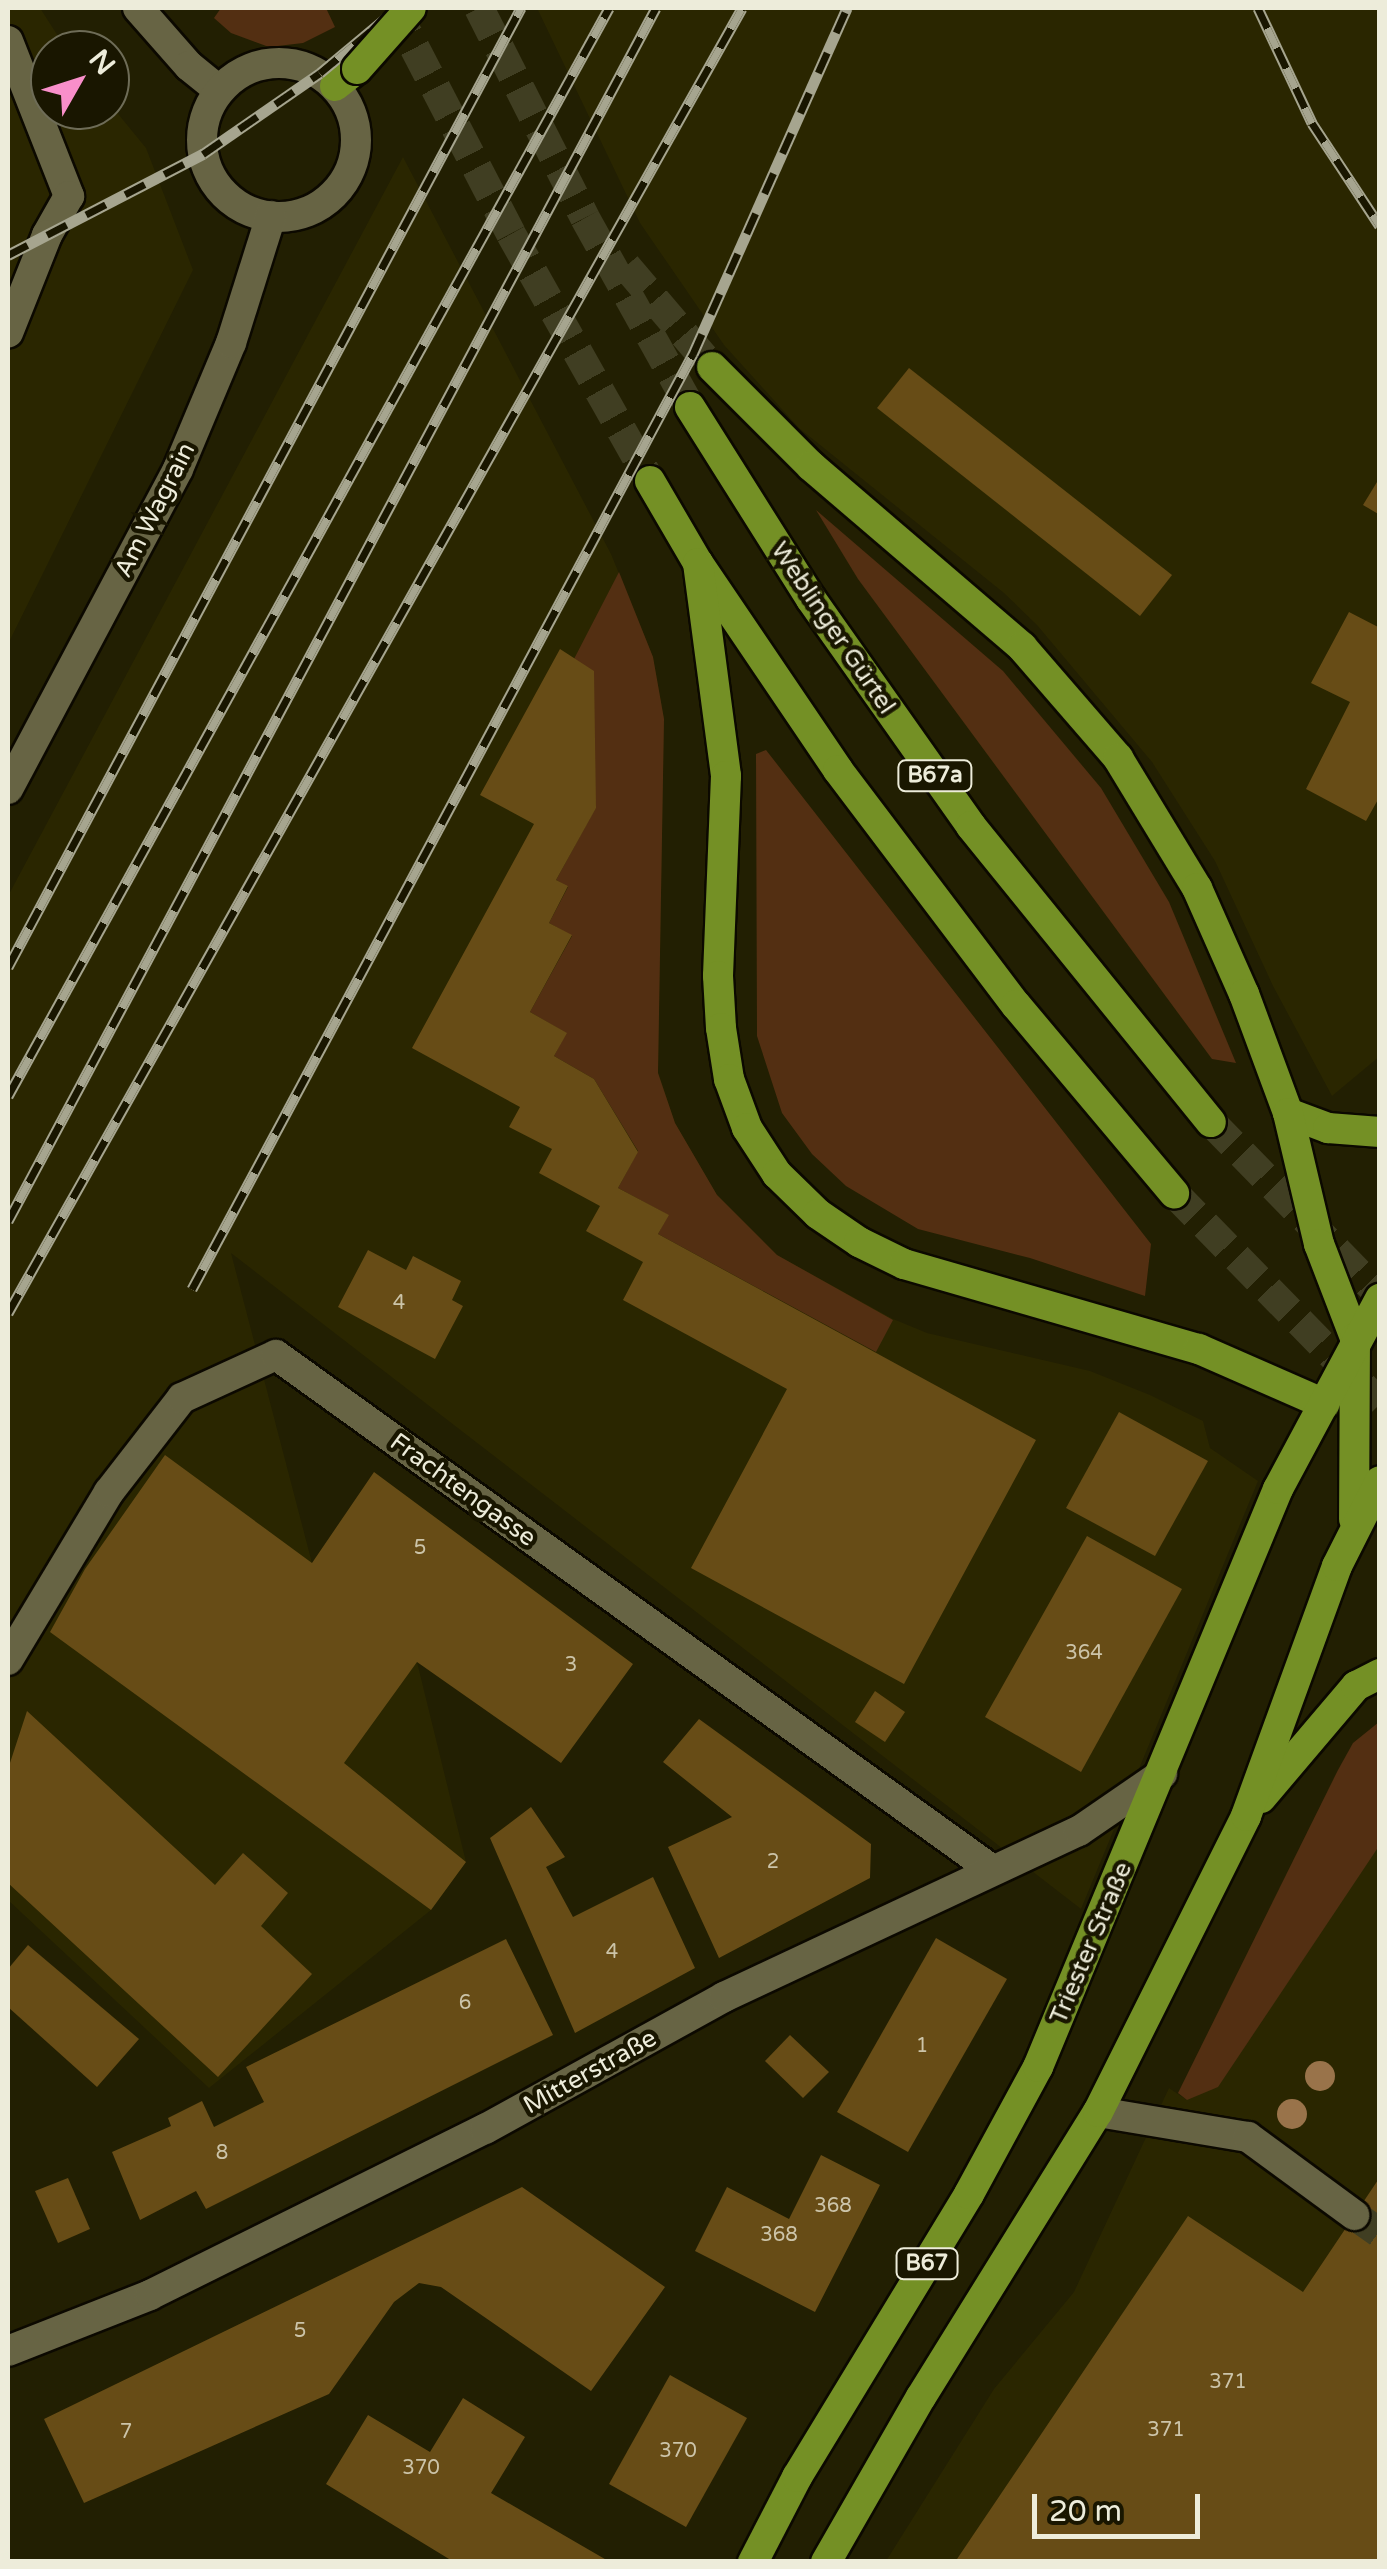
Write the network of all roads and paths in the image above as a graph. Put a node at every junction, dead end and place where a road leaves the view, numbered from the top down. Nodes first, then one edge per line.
1 (138, 8) edge
2 (411, 8) edge
3 (8, 41) edge
4 (346, 78) junction
5 (220, 90) junction
6 (271, 216) junction
7 (8, 333) edge
8 (712, 368) tunnel mouth
9 (690, 407) tunnel mouth
10 (650, 482) tunnel mouth
11 (698, 563) junction
12 (8, 789) edge
13 (1288, 1113) junction
14 (1211, 1122) tunnel mouth
15 (1380, 1132) edge
16 (1174, 1194) tunnel mouth
17 (1380, 1299) edge
18 (1355, 1338) junction
19 (1368, 1368) edge
20 (1324, 1404) junction
21 (1380, 1481) edge
22 (1354, 1526) junction
23 (8, 1660) edge
24 (1380, 1674) edge
25 (1162, 1774) junction
26 (1246, 1816) junction
27 (991, 1869) junction
28 (1098, 2112) junction
29 (1354, 2215) tunnel mouth
30 (8, 2350) edge
31 (753, 2562) edge
32 (826, 2562) edge

1 - 5 street
2 - 4 main road, bridge
3 - 7 street
4 - 5 street
4 - 6 street
5 - 6 street
6 - 12 street, Am Wagrain
8 - 13 main road
9 - 14 main road, Weblinger Gürtel / B67a
10 - 11 main road, B67a
11 - 16 main road, B67a
11 - 20 main road
13 - 15 main road
13 - 18 main road
17 - 18 main road, Triester Straße / B67
18 - 19 main road
18 - 20 main road, Triester Straße / B67
19 - 20 main road
19 - 22 main road
20 - 25 main road, Triester Straße / B67
21 - 22 main road, B67
22 - 26 main road, B67
23 - 27 street, Frachtengasse
24 - 26 main road
25 - 27 street, Mitterstraße
25 - 31 main road, Triester Straße / B67
26 - 28 main road, B67
27 - 30 street, Mitterstraße
28 - 29 street
28 - 32 main road, B67

